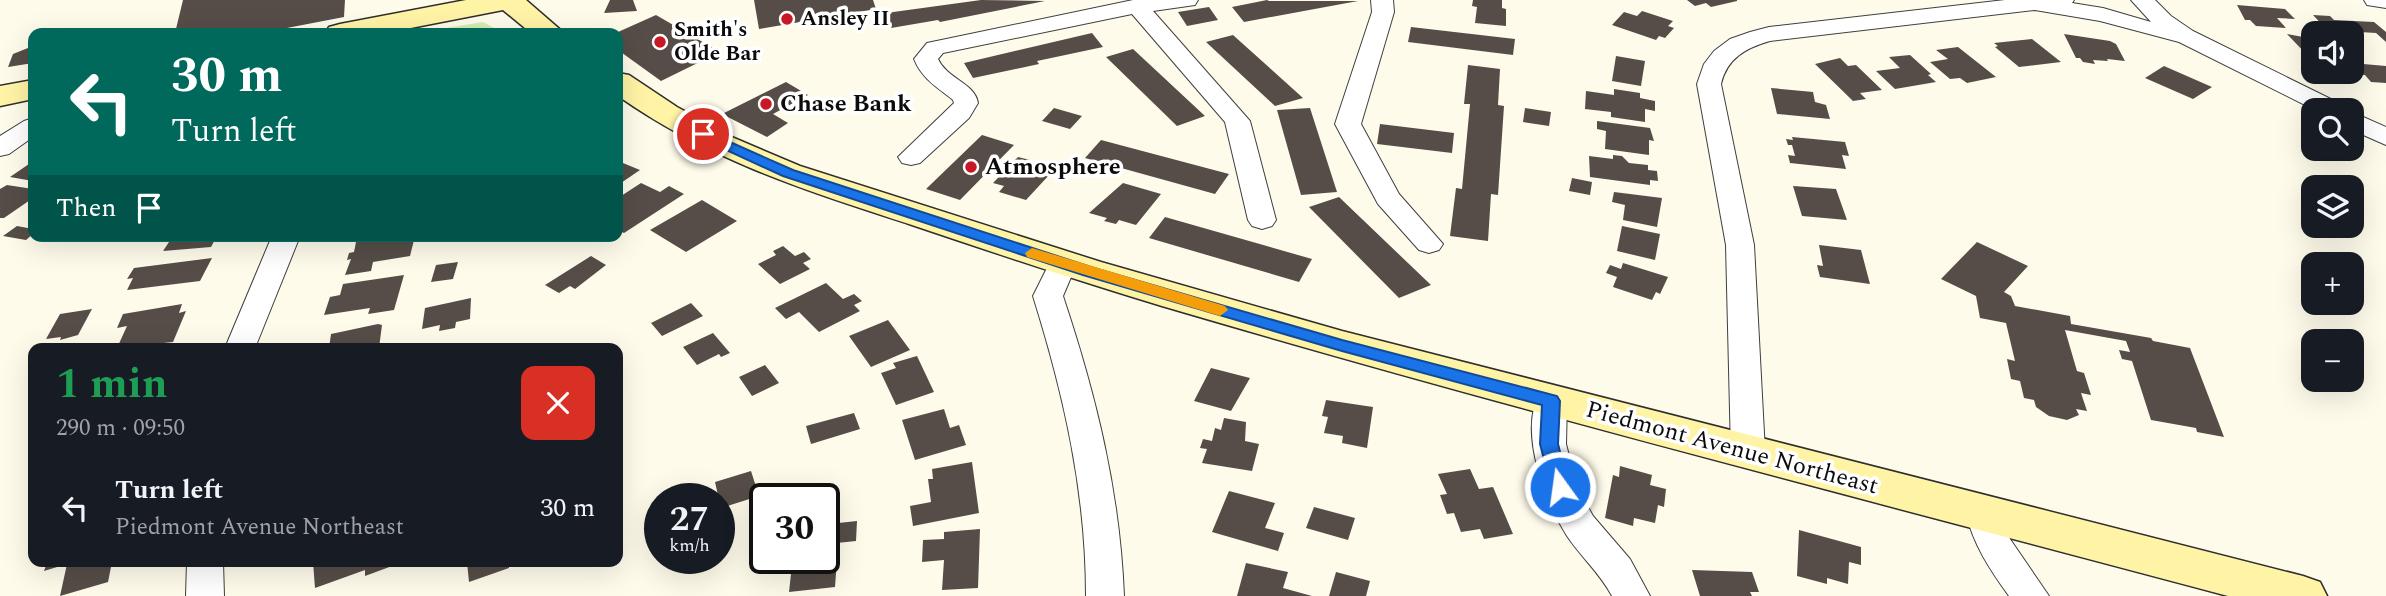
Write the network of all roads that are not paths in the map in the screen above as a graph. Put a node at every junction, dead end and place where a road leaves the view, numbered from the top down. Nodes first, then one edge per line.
1 (510, 0) edge
2 (1187, 0) edge
3 (1382, 0) edge
4 (2063, 0) edge
5 (2142, 0) edge
6 (2375, 0) edge
7 (2386, 1) edge
8 (2035, 4) junction
9 (1137, 6) junction
10 (366, 28) edge
11 (543, 28) edge
12 (2195, 42) junction
13 (623, 85) edge
14 (28, 91) edge
15 (0, 96) edge
16 (2309, 98) edge
17 (2364, 126) edge
18 (28, 129) edge
19 (2386, 137) edge
20 (0, 148) edge
21 (911, 157) dead end
22 (1262, 220) dead end
23 (284, 242) edge
24 (1429, 244) dead end
25 (1063, 263) junction
26 (242, 343) edge
27 (1551, 401) junction
28 (1748, 452) junction
29 (1984, 513) junction
30 (205, 567) edge
31 (2224, 588) edge
32 (205, 596) edge
33 (1105, 596) edge
34 (1631, 596) edge
35 (2030, 596) edge
36 (2303, 596) edge

1 - 10 main road
1 - 11 main road
2 - 9 street
3 - 24 street
4 - 8 street
5 - 12 street
6 - 7 street
8 - 12 street
8 - 28 street
9 - 21 street
9 - 22 street
12 - 16 street
13 - 25 main road, Piedmont Avenue Northeast
14 - 15 main road
17 - 19 street
18 - 20 street
23 - 26 street
25 - 27 main road, Piedmont Avenue Northeast
25 - 33 street
27 - 28 main road, Piedmont Avenue Northeast
27 - 34 street
28 - 29 main road, Piedmont Avenue Northeast
29 - 31 main road, Piedmont Avenue Northeast
29 - 35 street
30 - 32 street
31 - 36 main road, Piedmont Avenue Northeast

